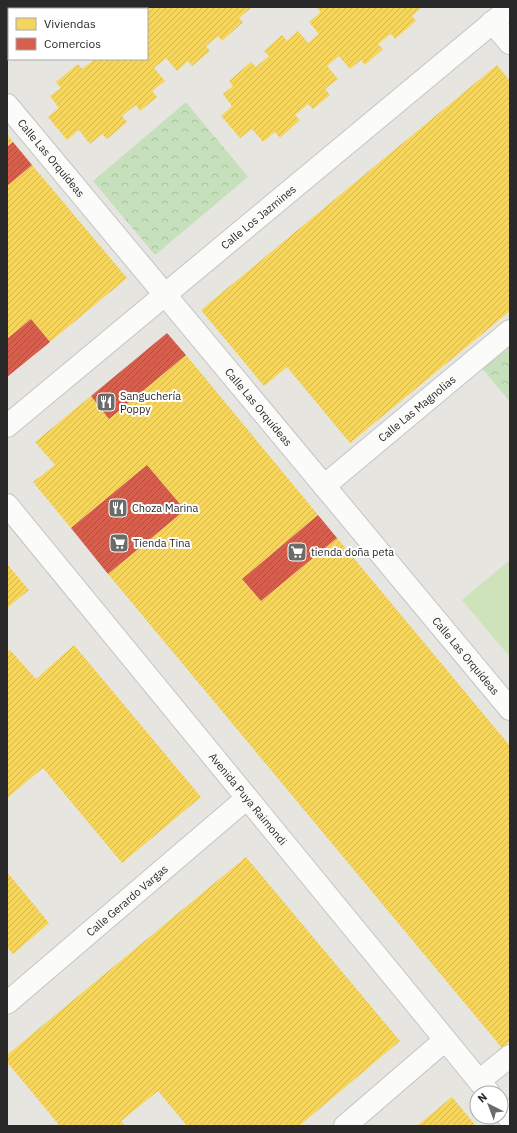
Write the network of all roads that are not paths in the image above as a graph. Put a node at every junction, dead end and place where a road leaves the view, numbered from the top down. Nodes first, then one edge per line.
1 (510, 8) edge
2 (492, 22) junction
3 (510, 43) edge
4 (7, 105) edge
5 (165, 295) junction
6 (510, 331) edge
7 (7, 426) edge
8 (324, 486) junction
9 (7, 506) edge
10 (510, 709) edge
11 (247, 798) junction
12 (7, 1004) edge
13 (445, 1040) junction
14 (510, 1056) edge
15 (482, 1085) edge
16 (486, 1085) edge
17 (345, 1126) edge

1 - 2 street, Calle Los Jazmines
2 - 3 street
2 - 5 street, Calle Los Jazmines
4 - 5 street, Calle Las Orquídeas
5 - 7 street, Calle Los Jazmines
5 - 8 street, Calle Las Orquídeas
6 - 8 street, Calle Las Magnolias
8 - 10 street, Calle Las Orquídeas
9 - 11 street, Avenida Puya Raimondi
11 - 12 street, Calle Gerardo Vargas
11 - 13 street, Avenida Puya Raimondi
13 - 15 street, Avenida Puya Raimondi
13 - 17 street
14 - 16 street

